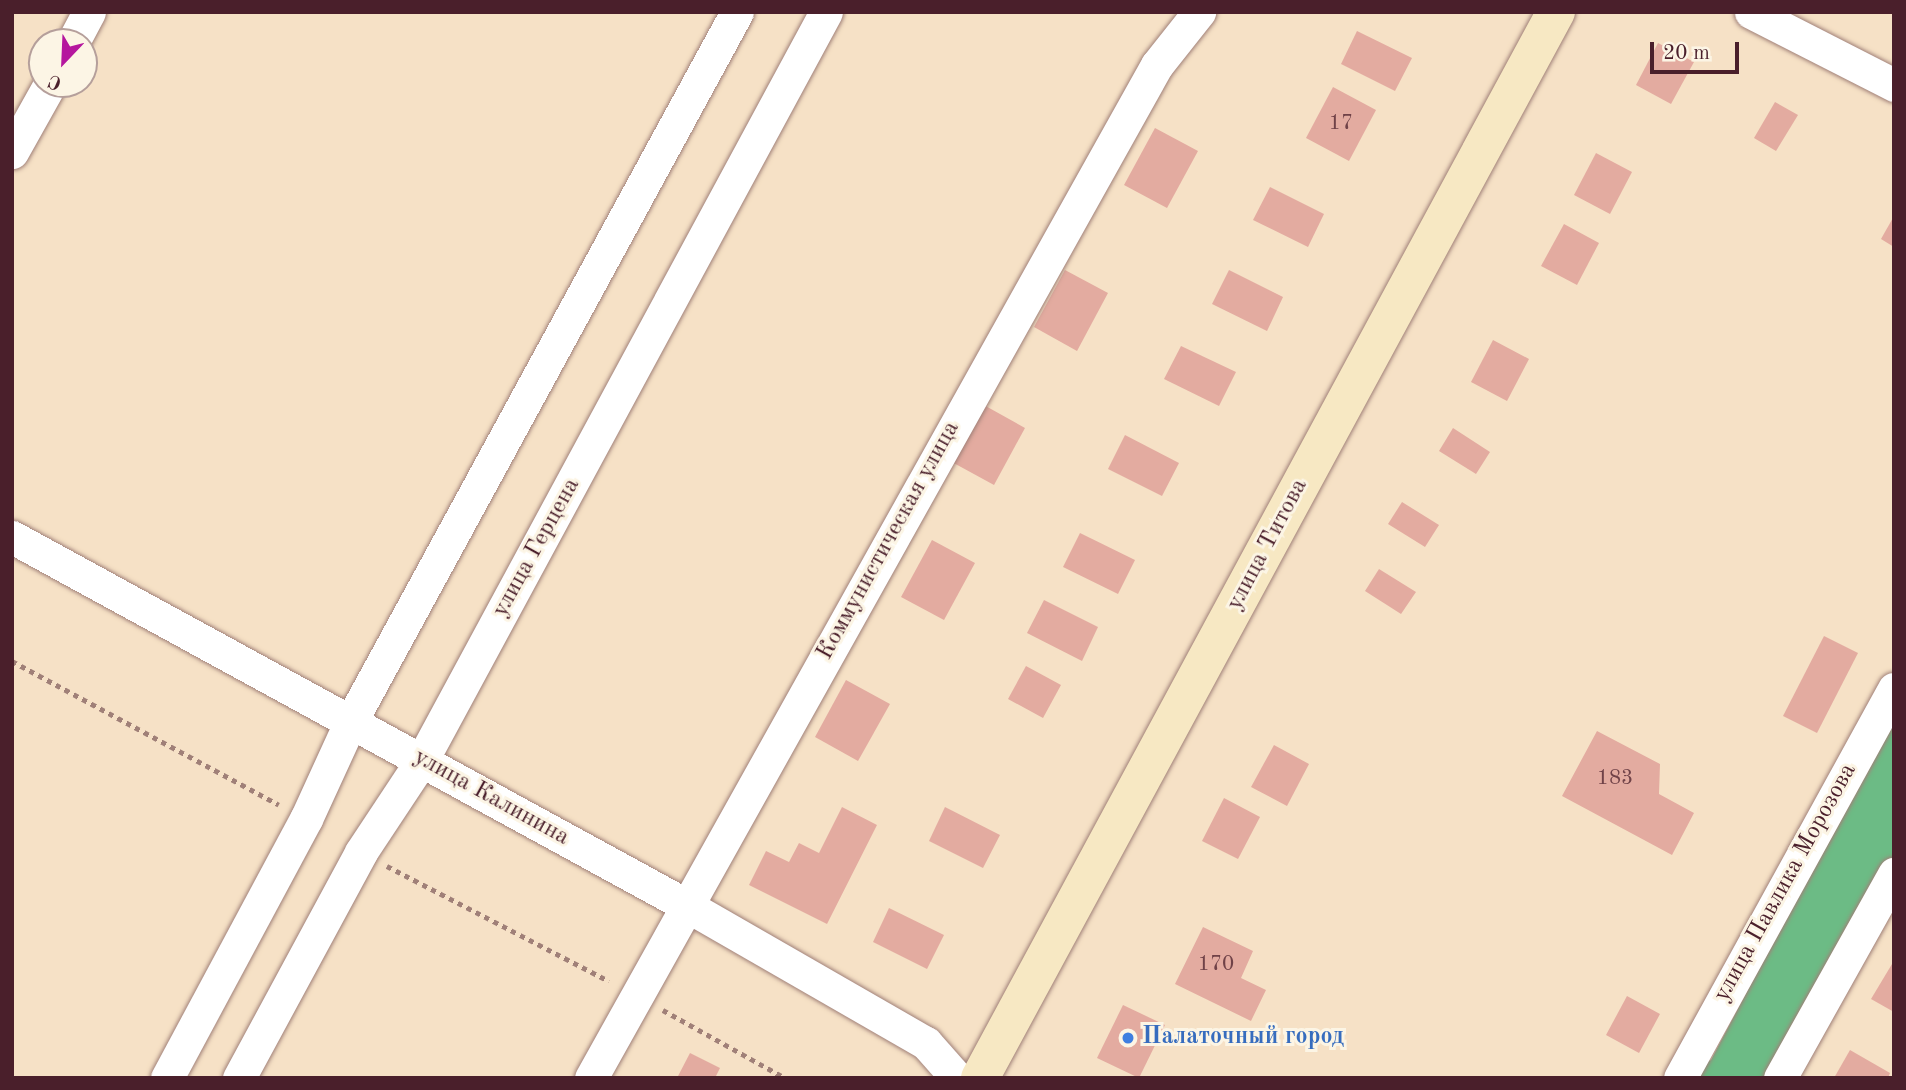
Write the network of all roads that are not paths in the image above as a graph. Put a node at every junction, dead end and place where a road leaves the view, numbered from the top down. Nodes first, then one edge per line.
1 (89, 12) edge
2 (737, 12) edge
3 (826, 12) edge
4 (1199, 12) edge
5 (1556, 12) edge
6 (1751, 12) edge
7 (80, 28) edge
8 (1894, 85) edge
9 (42, 98) edge
10 (12, 152) edge
11 (12, 537) edge
12 (1894, 689) edge
13 (350, 723) junction
14 (422, 760) junction
15 (1894, 874) edge
16 (684, 904) junction
17 (167, 1078) edge
18 (239, 1078) edge
19 (591, 1078) edge
20 (957, 1078) edge
21 (980, 1078) edge
22 (1680, 1078) edge
23 (1780, 1078) edge

1 - 7 street
2 - 13 street
3 - 14 street, улица Герцена
4 - 16 street, Коммунистическая улица
5 - 21 main road, улица Титова
6 - 8 street
9 - 10 street
11 - 13 street, улица Калинина
12 - 22 street, улица Павлика Морозова
13 - 14 street, улица Калинина
13 - 17 street
14 - 16 street, улица Калинина
14 - 18 street, улица Герцена
15 - 23 street
16 - 19 street, Коммунистическая улица
16 - 20 street, улица Калинина

